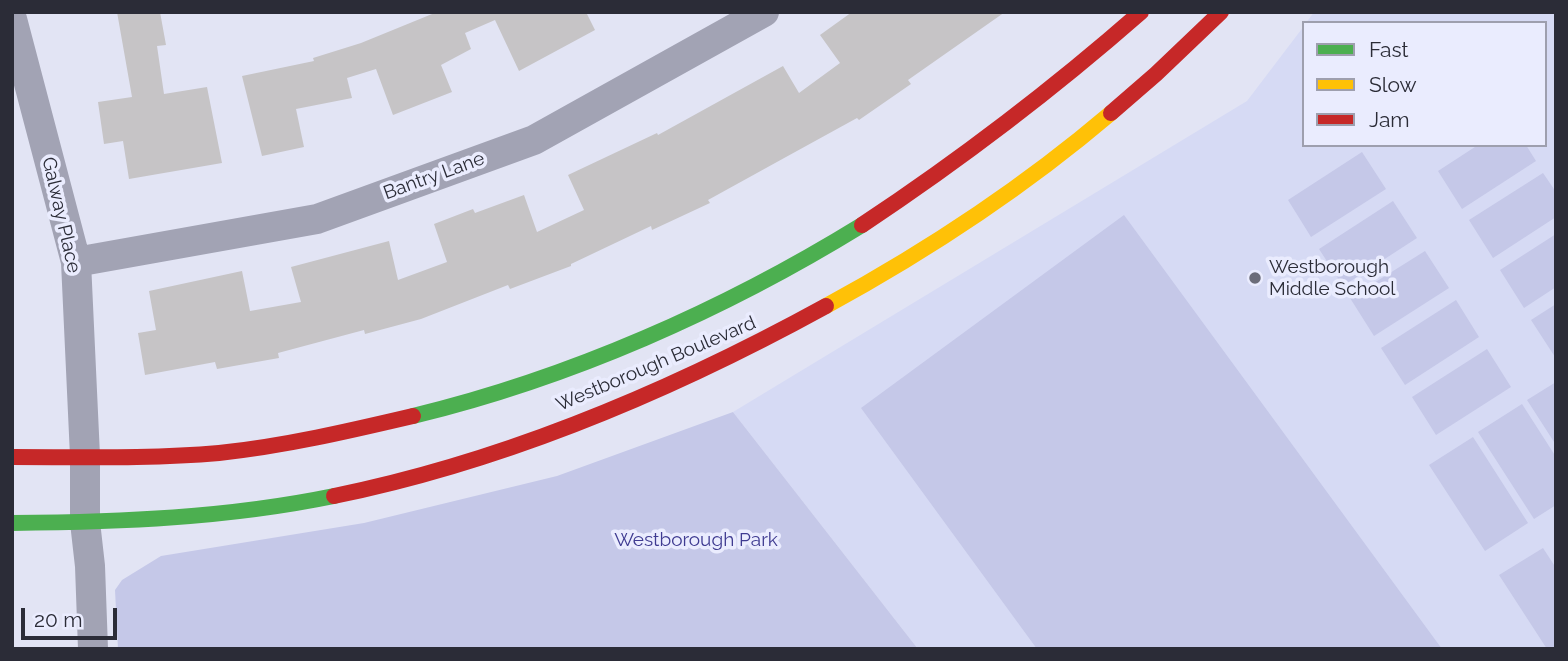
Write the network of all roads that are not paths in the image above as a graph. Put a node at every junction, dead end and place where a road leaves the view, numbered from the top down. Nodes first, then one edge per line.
1 (764, 12) edge
2 (1142, 12) edge
3 (1221, 12) edge
4 (12, 19) edge
5 (76, 262) junction
6 (85, 456) junction
7 (12, 457) edge
8 (85, 522) junction
9 (12, 523) edge
10 (93, 649) edge

1 - 5 street, Bantry Lane
2 - 6 main road, Westborough Boulevard
3 - 8 main road, Westborough Boulevard
4 - 5 street, Galway Place
5 - 6 street, Galway Place
6 - 7 main road, Westborough Boulevard
6 - 8 street, Galway Place
8 - 9 main road, Westborough Boulevard
8 - 10 street, Galway Place

